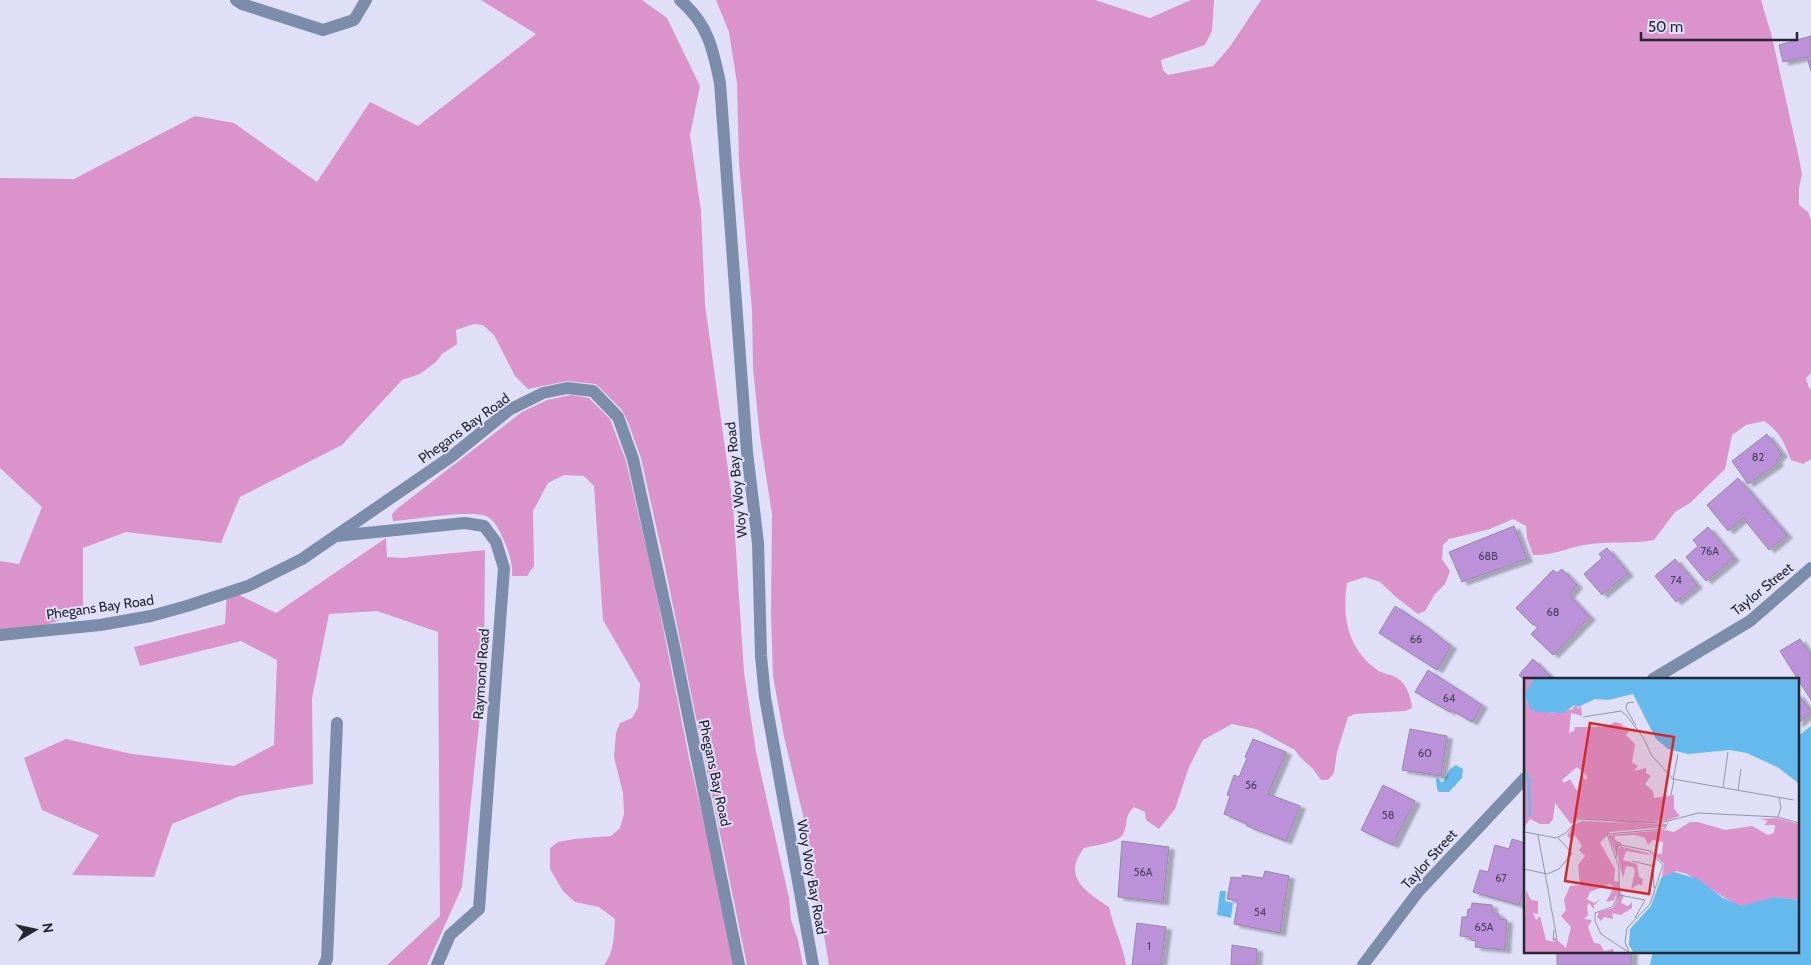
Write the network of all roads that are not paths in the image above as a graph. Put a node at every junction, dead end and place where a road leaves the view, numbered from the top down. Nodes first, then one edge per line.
1 (236, 0) edge
2 (366, 0) edge
3 (680, 0) edge
4 (334, 536) junction
5 (1811, 568) edge
6 (0, 635) edge
7 (1655, 678) edge
8 (337, 723) dead end
9 (1524, 779) edge
10 (324, 965) edge
11 (437, 965) edge
12 (740, 965) edge
13 (813, 965) edge
14 (1363, 965) edge

1 - 2 street
3 - 13 street, Woy Woy Bay Road
4 - 6 street, Phegans Bay Road
4 - 11 street, Raymond Road
4 - 12 street, Phegans Bay Road
5 - 7 street, Taylor Street
8 - 10 street
9 - 14 street, Taylor Street

